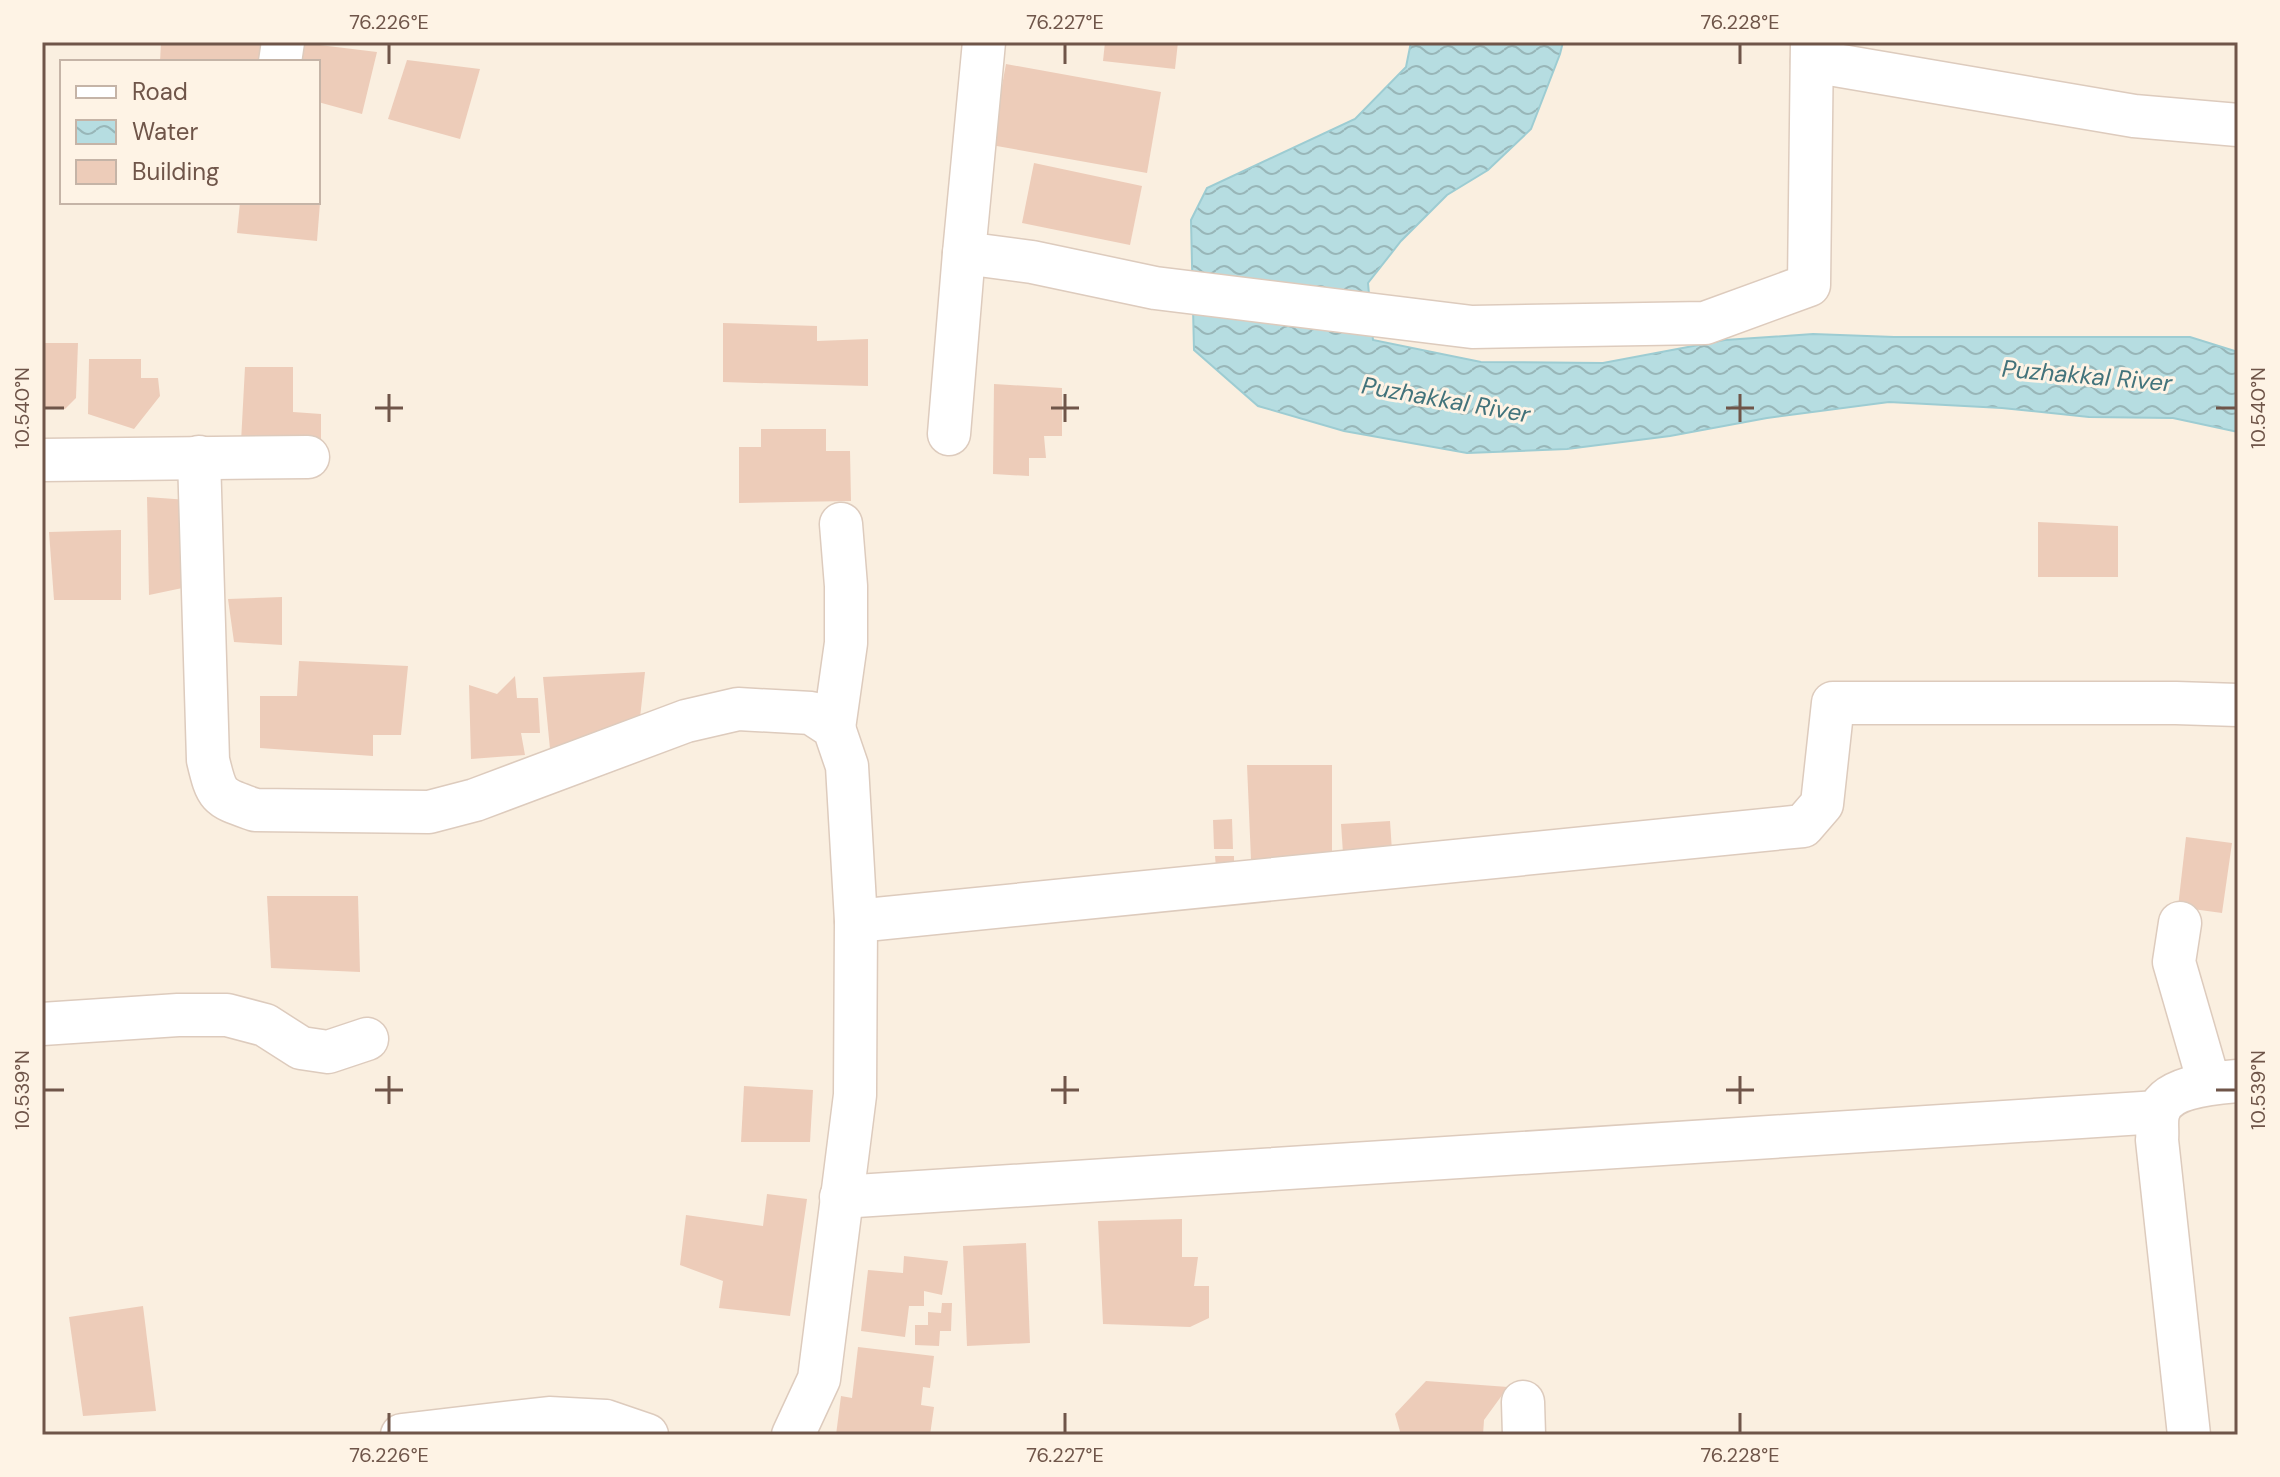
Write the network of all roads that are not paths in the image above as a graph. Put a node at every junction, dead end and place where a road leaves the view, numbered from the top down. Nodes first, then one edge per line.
1 (984, 42) edge
2 (1812, 51) edge
3 (2238, 125) edge
4 (964, 253) junction
5 (949, 434) dead end
6 (199, 457) junction
7 (308, 457) dead end
8 (42, 460) edge
9 (841, 524) dead end
10 (2238, 705) edge
11 (834, 728) junction
12 (856, 921) junction
13 (2180, 923) dead end
14 (42, 1024) edge
15 (367, 1039) dead end
16 (2224, 1082) edge
17 (2158, 1112) junction
18 (841, 1197) junction
19 (402, 1435) edge
20 (647, 1435) edge
21 (793, 1435) edge
22 (2189, 1435) edge

1 - 4 street
2 - 3 street
2 - 4 street
4 - 5 street
6 - 7 street
6 - 8 street
6 - 11 street
9 - 11 street
10 - 12 street
11 - 12 street
12 - 18 street
13 - 16 street
14 - 15 street
16 - 17 street
17 - 18 street
17 - 22 street
18 - 21 street
19 - 20 street

